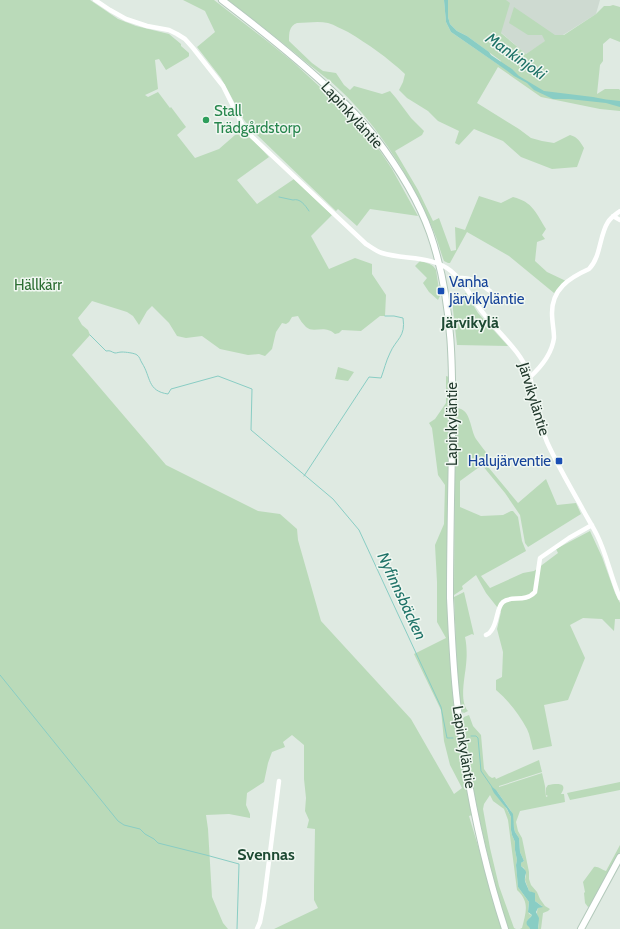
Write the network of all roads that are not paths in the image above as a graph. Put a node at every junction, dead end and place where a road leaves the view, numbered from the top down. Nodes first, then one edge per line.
1 (95, 0) edge
2 (222, 0) edge
3 (620, 211) edge
4 (613, 216) junction
5 (620, 220) edge
6 (439, 264) junction
7 (460, 278) junction
8 (490, 291) dead end
9 (530, 377) junction
10 (592, 525) junction
11 (620, 598) edge
12 (486, 635) dead end
13 (279, 780) dead end
14 (620, 857) edge
15 (257, 929) edge
16 (505, 929) edge
17 (581, 929) edge

1 - 6 street
2 - 6 main road, Lapinkyläntie
3 - 4 street
4 - 5 street
4 - 9 street
6 - 7 street, Järvikyläntie
6 - 16 main road, Lapinkyläntie
7 - 8 street
7 - 9 street, Järvikyläntie
9 - 10 street, Järvikyläntie
10 - 11 street, Järvikyläntie
10 - 12 street
13 - 15 street
14 - 17 main road

